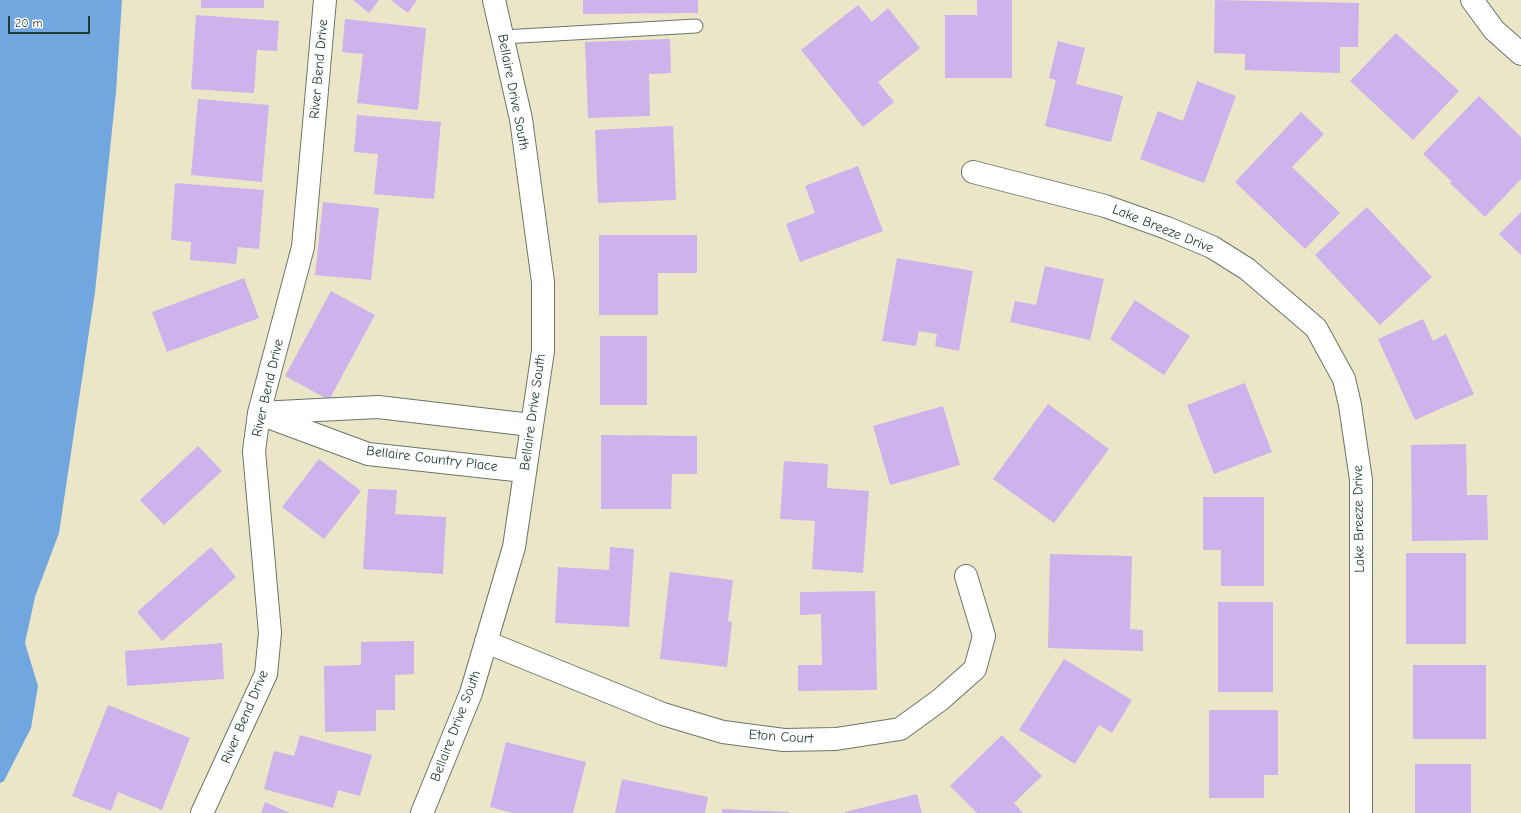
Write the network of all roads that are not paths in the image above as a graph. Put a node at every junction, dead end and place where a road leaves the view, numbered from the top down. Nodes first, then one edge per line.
1 (325, 0) edge
2 (494, 0) edge
3 (1472, 0) edge
4 (696, 26) dead end
5 (502, 37) junction
6 (1521, 54) edge
7 (973, 172) dead end
8 (260, 414) junction
9 (531, 425) junction
10 (524, 471) junction
11 (966, 576) dead end
12 (486, 642) junction
13 (202, 813) edge
14 (422, 813) edge
15 (1361, 813) edge

1 - 8 street, River Bend Drive
2 - 5 street, Bellaire Drive South
3 - 6 street
4 - 5 lane
5 - 9 street, Bellaire Drive South
7 - 15 street, Lake Breeze Drive
8 - 9 street
8 - 10 street, Bellaire Country Place
8 - 13 street, River Bend Drive
9 - 10 street, Bellaire Drive South
10 - 12 street, Bellaire Drive South
11 - 12 street, Eton Court
12 - 14 street, Bellaire Drive South

